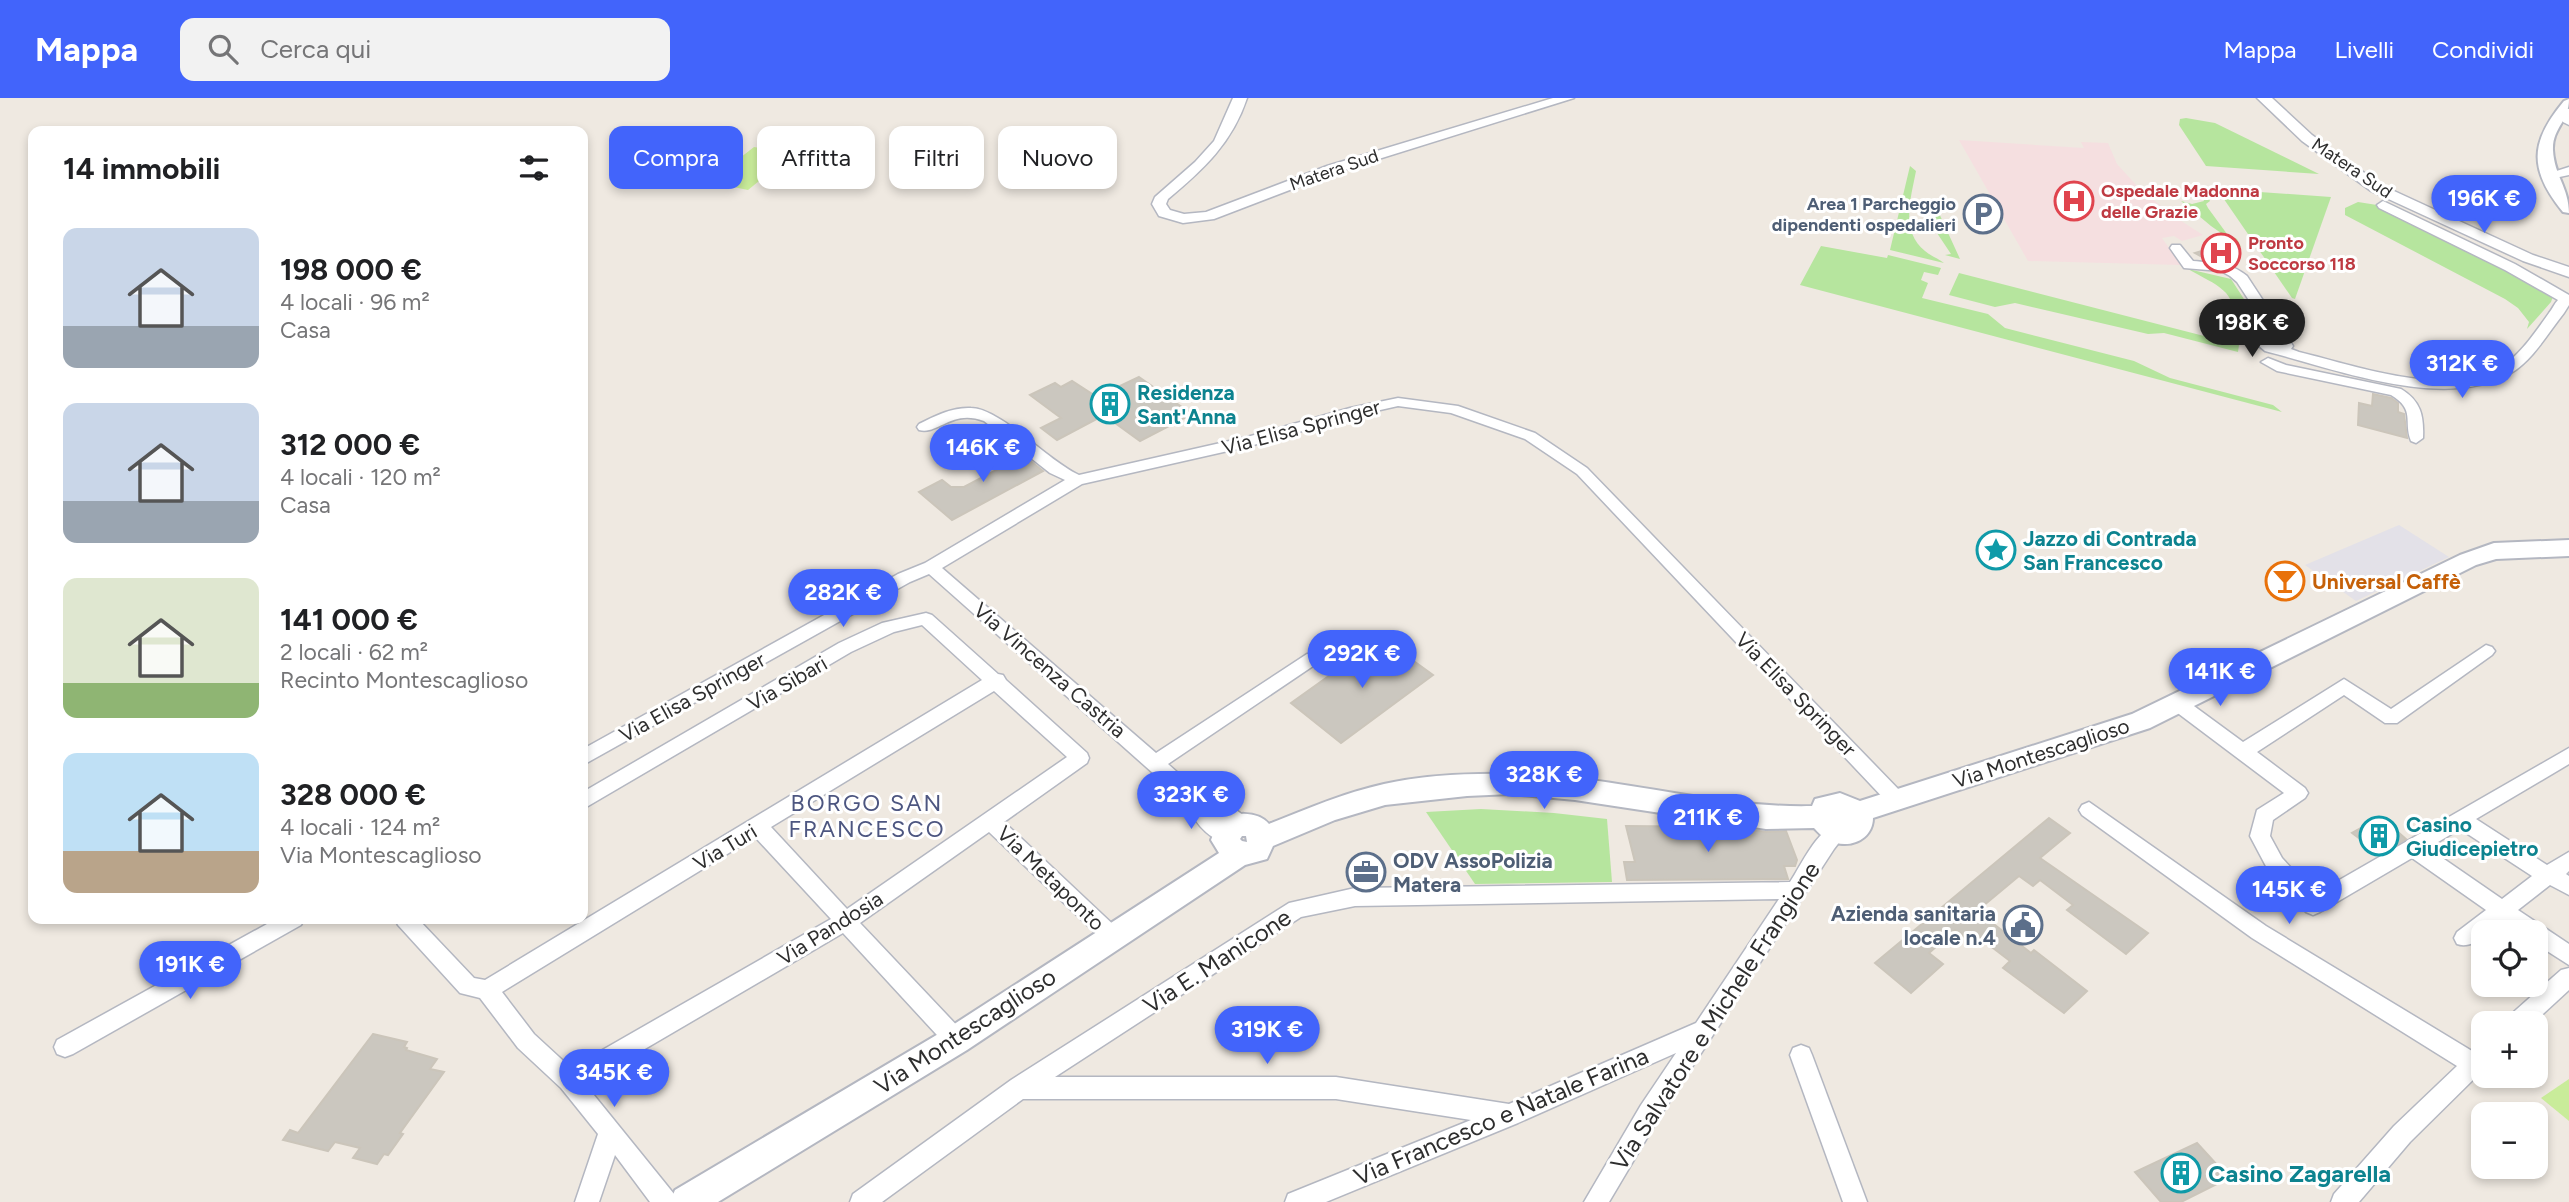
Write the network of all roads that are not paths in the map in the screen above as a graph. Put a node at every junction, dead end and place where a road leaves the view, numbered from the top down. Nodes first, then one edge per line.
1 (1240, 98) edge
2 (1567, 98) edge
3 (2264, 98) edge
4 (2567, 112) edge
5 (2569, 171) edge
6 (2550, 175) junction
7 (2383, 205) dead end
8 (2569, 208) edge
9 (2176, 248) dead end
10 (2568, 272) edge
11 (2567, 304) edge
12 (2275, 347) junction
13 (924, 427) dead end
14 (2416, 438) dead end
15 (1077, 480) junction
16 (2569, 548) edge
17 (931, 567) junction
18 (2486, 651) dead end
19 (1313, 658) dead end
20 (997, 680) junction
21 (2176, 703) junction
22 (2243, 752) junction
23 (588, 755) edge
24 (2569, 755) edge
25 (1080, 758) joint
26 (1155, 763) junction
27 (588, 798) edge
28 (1896, 799) junction
29 (2089, 810) dead end
30 (2462, 820) junction
31 (990, 821) junction
32 (1838, 821) junction
33 (758, 827) junction
34 (1242, 838) junction
35 (2413, 848) junction
36 (2569, 860) edge
37 (2548, 875) junction
38 (2569, 887) edge
39 (1797, 890) junction
40 (2502, 910) junction
41 (2517, 920) edge
42 (846, 921) junction
43 (285, 924) edge
44 (410, 924) edge
45 (1112, 936) junction
46 (2464, 939) dead end
47 (2548, 941) edge
48 (2569, 956) edge
49 (2569, 977) edge
50 (487, 990) junction
51 (2530, 1011) edge
52 (1704, 1030) junction
53 (956, 1040) junction
54 (65, 1047) dead end
55 (1801, 1055) dead end
56 (2471, 1056) edge
57 (2471, 1067) edge
58 (569, 1081) junction
59 (1019, 1088) junction
60 (1510, 1115) junction
61 (611, 1132) junction
62 (587, 1202) edge
63 (665, 1202) edge
64 (687, 1202) edge
65 (862, 1202) edge
66 (1297, 1202) edge
67 (1596, 1202) edge
68 (1855, 1202) edge
69 (2343, 1202) edge

1 - 2 street, Matera Sud
3 - 10 street, Matera Sud
4 - 6 main road
5 - 6 street
6 - 8 main road
7 - 11 street
9 - 12 street
11 - 12 street
12 - 14 street
13 - 15 street
15 - 17 street, Via Elisa Springer
15 - 28 street, Via Elisa Springer
16 - 21 main road, Via Montescaglioso
17 - 23 street, Via Elisa Springer
17 - 26 street, Via Vincenza Castria
18 - 22 street
19 - 26 street
20 - 25 street, Via Sibari
20 - 27 street, Via Sibari
20 - 33 street, Via Turi
21 - 22 street
21 - 28 main road, Via Montescaglioso
22 - 35 street
24 - 30 street
25 - 31 street, Via Pandosia
26 - 34 street, Via Vincenza Castria
28 - 32 main road, Via Montescaglioso
29 - 56 street
30 - 35 street
30 - 37 street
31 - 42 street, Via Pandosia
31 - 45 street, Via Metaponto
32 - 34 main road, Via Montescaglioso
32 - 39 street, Via Salvatore e Michele Frangione
33 - 42 street
33 - 50 street, Via Turi
34 - 45 main road, Via Montescaglioso
35 - 40 street
36 - 37 street
37 - 38 street
37 - 40 street
39 - 52 street, Via Salvatore e Michele Frangione
39 - 59 street, Via E. Manicone
40 - 41 street
40 - 46 street
42 - 53 street
42 - 58 street, Via Pandosia
43 - 54 street
44 - 50 street
45 - 53 main road, Via Montescaglioso
47 - 48 street
49 - 51 street
50 - 58 street
52 - 60 street, Via Francesco e Natale Farina
52 - 67 street, Via Salvatore e Michele Frangione
53 - 64 main road, Via Montescaglioso
55 - 68 street
57 - 69 street
58 - 61 street
59 - 60 street
59 - 65 street, Via E. Manicone
60 - 66 street, Via Francesco e Natale Farina
61 - 62 street
61 - 63 street

